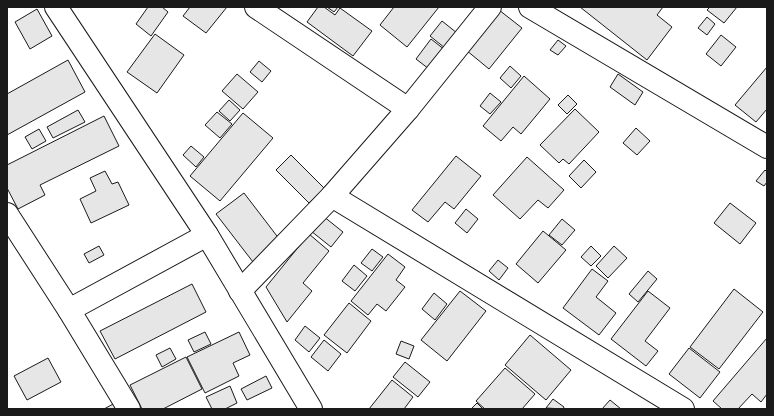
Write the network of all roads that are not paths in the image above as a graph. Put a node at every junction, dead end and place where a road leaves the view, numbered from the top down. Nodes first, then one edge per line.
1 (256, 7) edge
2 (490, 7) edge
3 (530, 7) edge
4 (66, 12) edge
5 (408, 109) junction
6 (767, 147) edge
7 (332, 196) junction
8 (7, 214) edge
9 (207, 235) junction
10 (240, 291) junction
11 (69, 310) junction
12 (130, 409) edge
13 (311, 409) edge
14 (684, 409) edge

1 - 5 street
2 - 5 street
3 - 6 street
4 - 9 street
5 - 7 street
7 - 10 street
7 - 14 street
8 - 11 street
9 - 10 street
9 - 11 street
10 - 13 street
11 - 12 street

